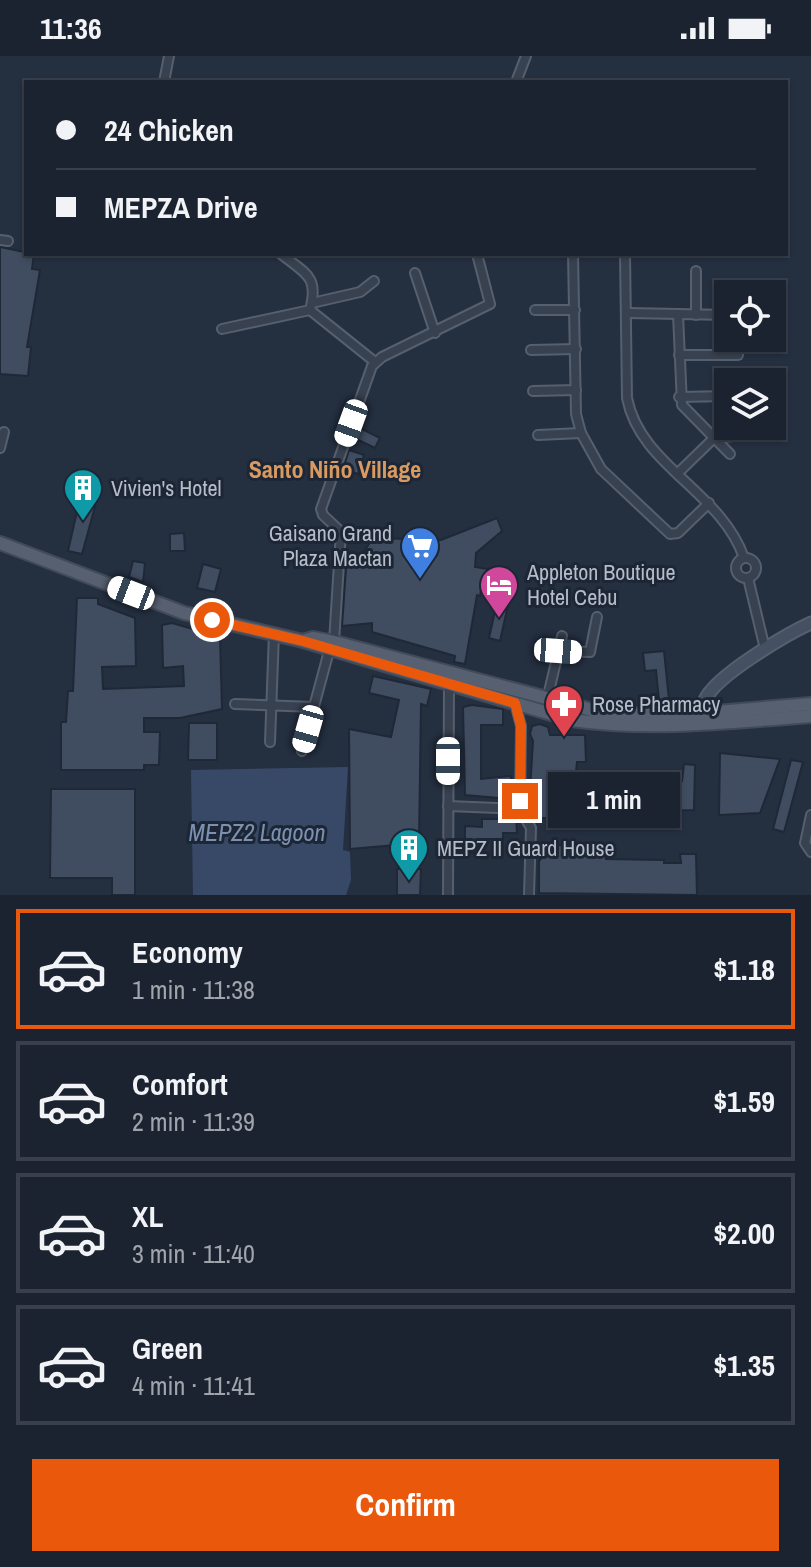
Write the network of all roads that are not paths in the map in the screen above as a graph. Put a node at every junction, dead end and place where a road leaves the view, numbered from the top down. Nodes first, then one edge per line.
1 (169, 56) edge
2 (526, 56) edge
3 (164, 80) edge
4 (517, 80) edge
5 (284, 256) edge
6 (478, 256) edge
7 (573, 256) edge
8 (625, 256) edge
9 (696, 271) dead end
10 (415, 273) dead end
11 (374, 281) dead end
12 (311, 306) junction
13 (535, 310) dead end
14 (575, 310) junction
15 (628, 313) junction
16 (678, 314) junction
17 (696, 315) junction
18 (714, 315) edge
19 (222, 329) dead end
20 (435, 333) junction
21 (576, 349) junction
22 (531, 350) dead end
23 (679, 355) junction
24 (738, 355) dead end
25 (375, 362) junction
26 (576, 390) junction
27 (533, 391) dead end
28 (714, 396) edge
29 (679, 397) junction
30 (4, 432) dead end
31 (581, 433) junction
32 (538, 435) dead end
33 (714, 438) joint
34 (716, 440) edge
35 (0, 448) edge
36 (730, 454) dead end
37 (678, 473) junction
38 (709, 503) junction
39 (0, 543) edge
40 (744, 558) junction
41 (748, 578) junction
42 (597, 617) dead end
43 (811, 623) edge
44 (274, 633) junction
45 (562, 636) dead end
46 (769, 646) junction
47 (332, 647) junction
48 (558, 651) junction
49 (449, 683) junction
50 (547, 700) junction
51 (515, 703) junction
52 (235, 704) dead end
53 (811, 704) edge
54 (272, 705) junction
55 (314, 707) junction
56 (536, 709) junction
57 (811, 716) edge
58 (703, 719) junction
59 (680, 720) junction
60 (521, 726) junction
61 (270, 742) dead end
62 (302, 751) dead end
63 (448, 806) junction
64 (520, 809) junction
65 (811, 815) edge
66 (811, 852) edge
67 (448, 895) edge
68 (529, 895) edge

1 - 3 street
2 - 4 street
5 - 12 street
6 - 20 street
7 - 14 street
8 - 15 street
9 - 17 street
10 - 20 street
11 - 12 street
12 - 19 street
12 - 25 street
13 - 14 street
14 - 21 street
15 - 16 street
15 - 37 street
16 - 17 street
16 - 23 street
17 - 18 street
20 - 25 street
21 - 22 street
21 - 26 street
23 - 24 street
23 - 29 street
25 - 47 street
26 - 27 street
26 - 31 street
28 - 29 street
29 - 33 street
30 - 35 street
31 - 32 street
31 - 38 street
33 - 37 street
34 - 36 street
37 - 38 street
38 - 40 street
39 - 44 main road
40 - 41 street
40 - 41 street
41 - 46 street
42 - 48 street
43 - 46 street
44 - 47 main road
44 - 54 street
45 - 48 street
46 - 58 street
47 - 49 main road
47 - 50 main road
47 - 55 street
48 - 50 street
49 - 51 main road
49 - 63 street
50 - 59 main road
51 - 56 main road
51 - 60 street
52 - 54 street
53 - 58 main road
54 - 55 street
54 - 61 street
55 - 62 street
56 - 59 main road
56 - 60 street
57 - 58 main road
58 - 59 main road
60 - 64 street
63 - 64 street
63 - 67 street
64 - 68 street
65 - 66 street

